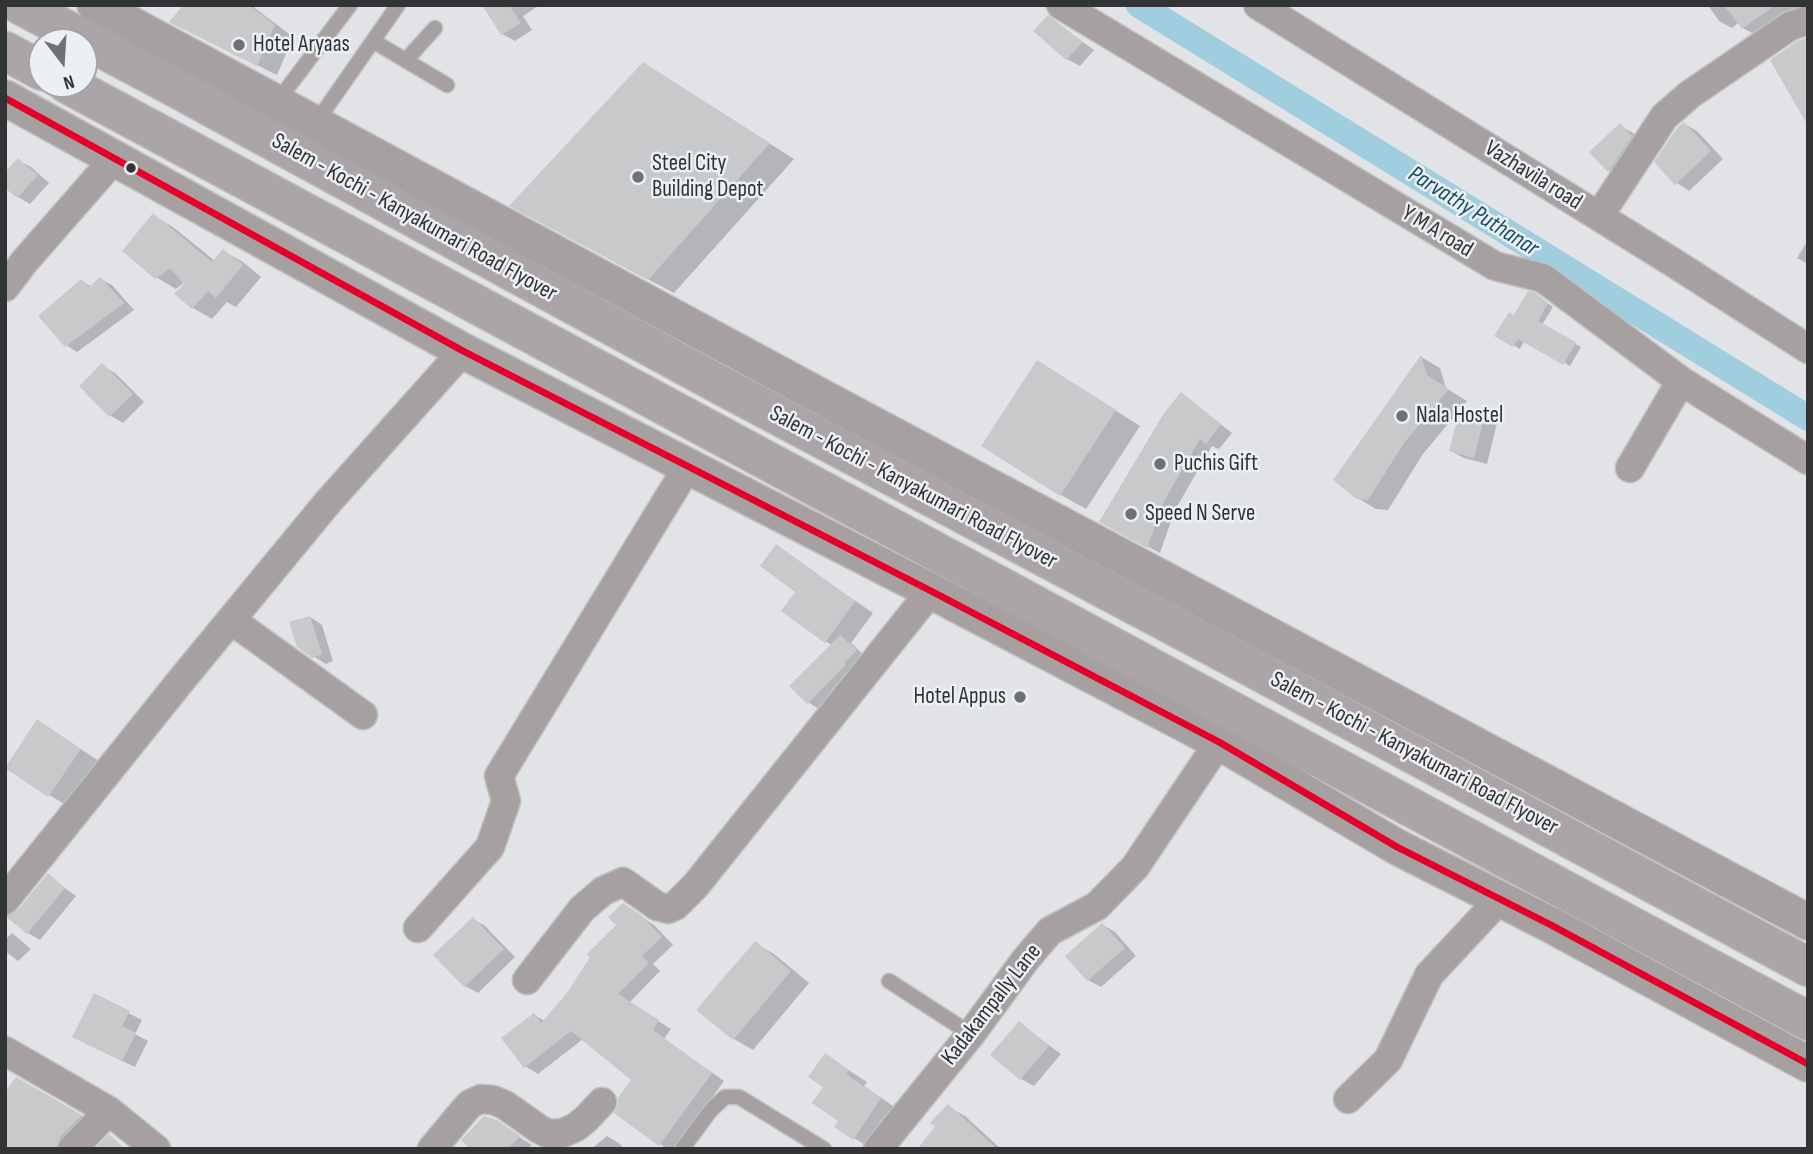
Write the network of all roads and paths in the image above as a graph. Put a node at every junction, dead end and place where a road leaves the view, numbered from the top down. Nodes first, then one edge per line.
1 (20, 5) edge
2 (94, 5) edge
3 (350, 5) edge
4 (398, 5) edge
5 (1061, 5) edge
6 (1260, 6) edge
7 (1808, 20) edge
8 (435, 28) dead end
9 (373, 41) junction
10 (5, 51) edge
11 (406, 60) junction
12 (28, 63) edge
13 (447, 85) dead end
14 (5, 98) edge
15 (93, 98) edge
16 (276, 104) junction
17 (315, 125) junction
18 (115, 158) junction
19 (1599, 216) junction
20 (5, 287) edge
21 (1808, 349) edge
22 (463, 351) junction
23 (1681, 381) junction
24 (1808, 460) edge
25 (688, 466) junction
26 (1630, 468) dead end
27 (931, 590) junction
28 (231, 620) junction
29 (363, 715) dead end
30 (1219, 742) junction
31 (1500, 899) junction
32 (5, 900) edge
33 (1808, 922) edge
34 (418, 928) dead end
35 (1808, 967) edge
36 (527, 980) dead end
37 (889, 981) dead end
38 (1808, 1021) edge
39 (971, 1034) junction
40 (5, 1051) edge
41 (1808, 1064) edge
42 (1348, 1099) dead end
43 (602, 1102) dead end
44 (109, 1111) junction
45 (72, 1149) edge
46 (156, 1149) edge
47 (432, 1149) edge
48 (682, 1149) edge
49 (824, 1149) edge
50 (878, 1149) edge

1 - 35 highway, Salem - Kochi - Kanyakumari Road Flyover
2 - 16 street
3 - 16 lane
4 - 9 lane
5 - 23 street, Y M A road
6 - 19 street, Vazhavila road
7 - 19 street
8 - 11 lane
9 - 11 lane
9 - 17 lane
10 - 12 highway
11 - 13 lane
14 - 18 street
15 - 38 highway, Salem - Kochi - Kanyakumari Road Flyover
16 - 17 street
17 - 33 street
18 - 20 street
18 - 22 street
19 - 21 street, Vazhavila road
22 - 25 street
22 - 28 street
23 - 24 street, Y M A road
23 - 26 street
25 - 27 street
25 - 34 street
27 - 30 street
27 - 36 street
28 - 29 street
28 - 32 street
30 - 31 street
30 - 39 street, Kadakampally Lane
31 - 41 street
31 - 42 street
37 - 39 lane
39 - 50 street, Kadakampally Lane
40 - 44 street
43 - 47 street
44 - 45 street
44 - 46 street
48 - 49 lane

